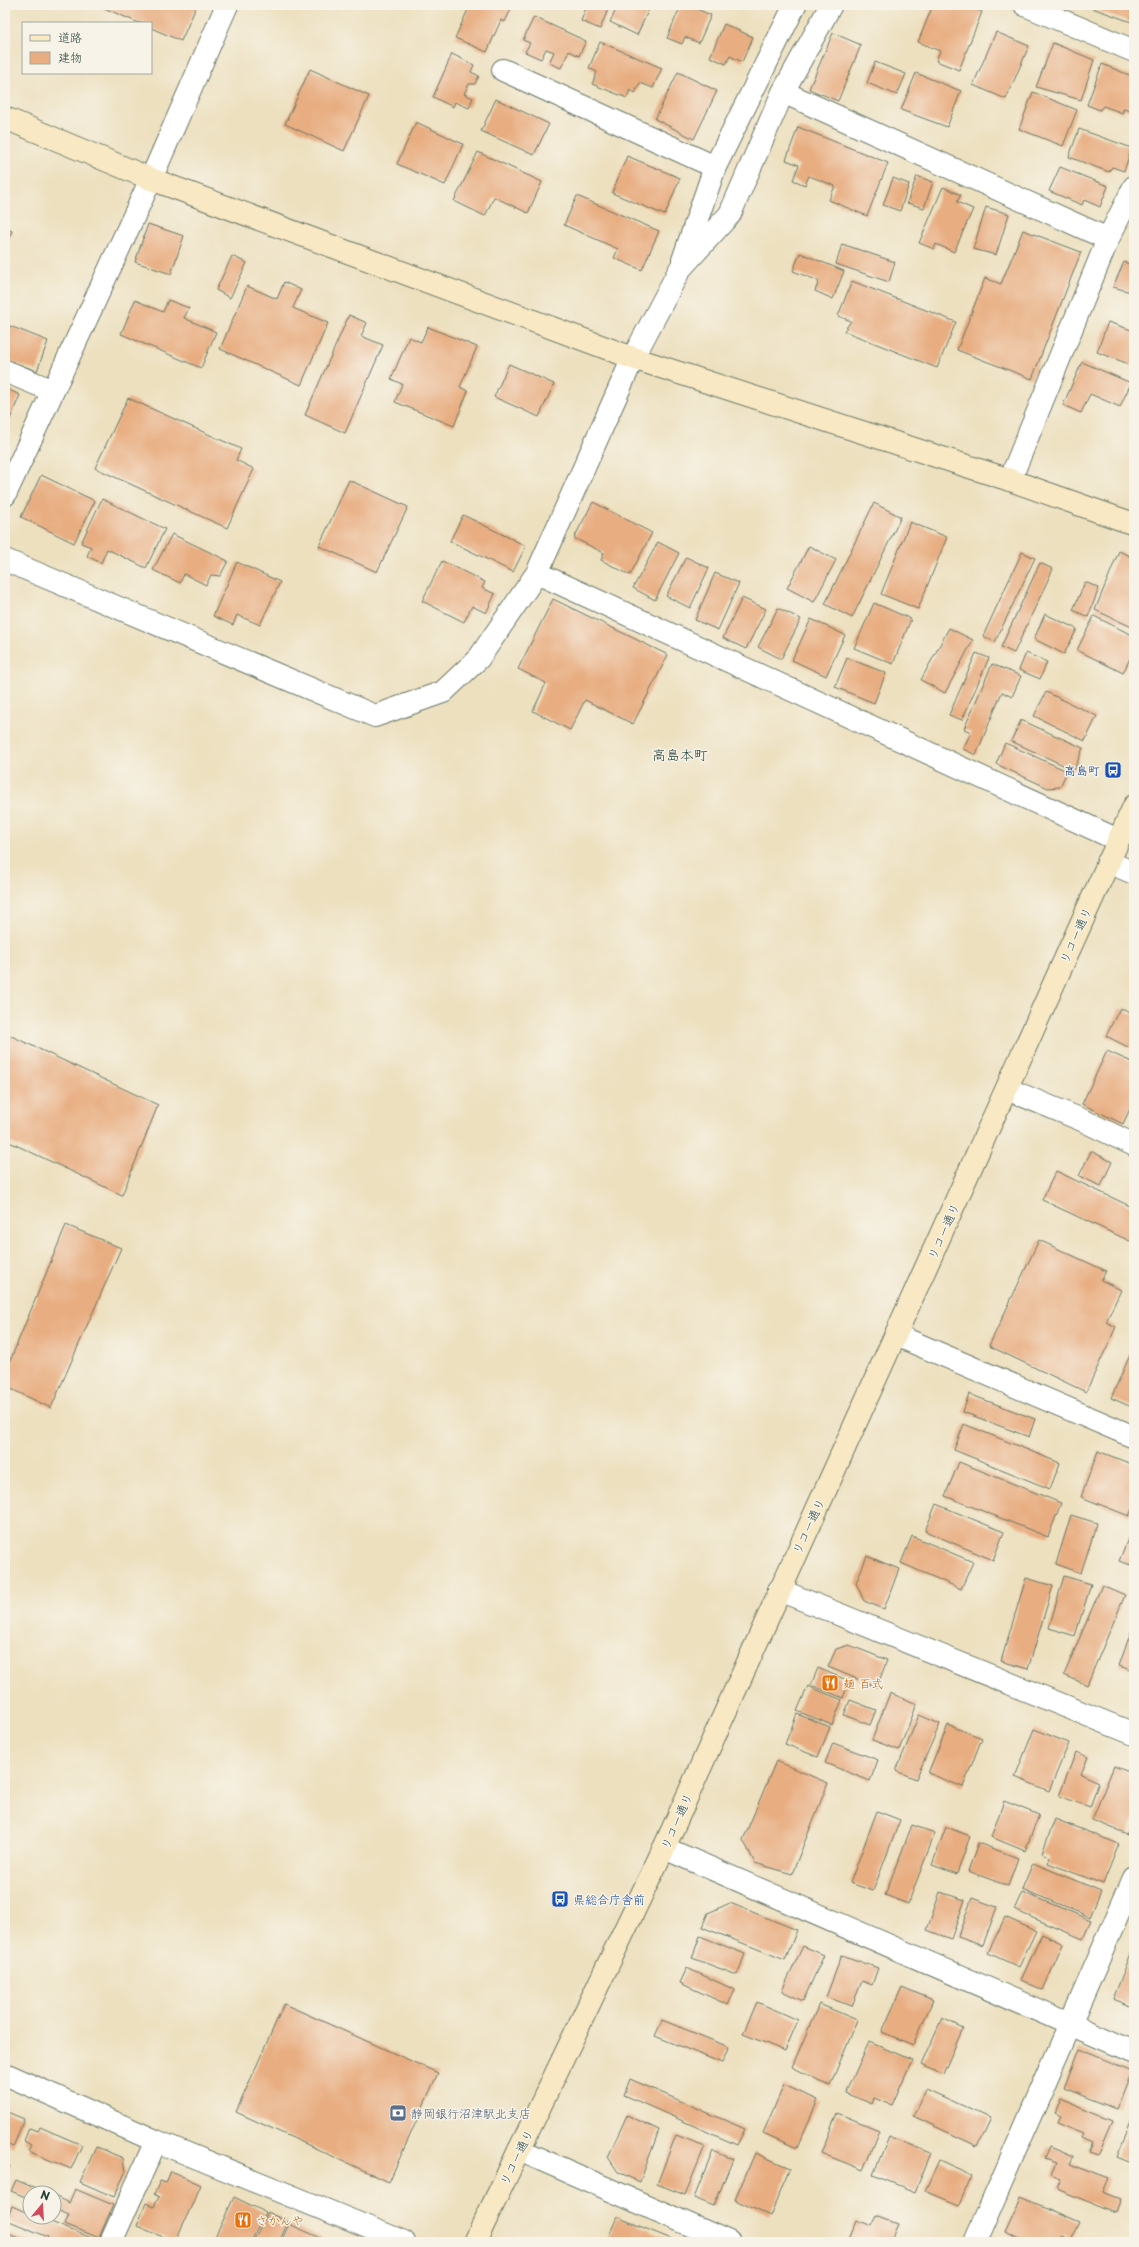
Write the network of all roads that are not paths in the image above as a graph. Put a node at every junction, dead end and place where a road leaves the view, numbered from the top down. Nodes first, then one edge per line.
1 (227, 5) edge
2 (795, 5) edge
3 (830, 5) edge
4 (1026, 5) edge
5 (1134, 51) edge
6 (504, 70) dead end
7 (784, 92) junction
8 (5, 118) edge
9 (715, 167) junction
10 (151, 179) junction
11 (1134, 187) edge
12 (1108, 239) junction
13 (680, 269) junction
14 (633, 358) junction
15 (5, 371) edge
16 (53, 391) junction
17 (1010, 480) junction
18 (5, 495) edge
19 (1134, 524) edge
20 (5, 560) edge
21 (536, 573) junction
22 (1134, 806) edge
23 (1118, 840) junction
24 (1108, 862) junction
25 (1134, 873) edge
26 (1007, 1089) junction
27 (1134, 1145) edge
28 (896, 1335) junction
29 (1134, 1437) edge
30 (779, 1590) junction
31 (1134, 1734) edge
32 (664, 1848) junction
33 (1134, 1878) edge
34 (1070, 2024) junction
35 (1134, 2052) edge
36 (5, 2074) edge
37 (156, 2141) junction
38 (519, 2150) junction
39 (111, 2242) edge
40 (404, 2242) edge
41 (475, 2242) edge
42 (729, 2242) edge
43 (975, 2242) edge

1 - 10 street
2 - 9 street
3 - 7 street
4 - 5 street
6 - 9 street
7 - 12 street
7 - 13 street
8 - 10 main road
9 - 13 street
10 - 14 main road
10 - 16 street
11 - 12 street
12 - 17 street
13 - 14 street
14 - 17 main road
14 - 21 street
15 - 16 street
16 - 18 street
17 - 19 main road
20 - 21 street
21 - 23 street
22 - 23 main road, リコー通り
23 - 24 main road, リコー通り
24 - 25 street
24 - 26 main road, リコー通り
26 - 27 street
26 - 28 main road, リコー通り
28 - 29 street
28 - 30 main road, リコー通り
30 - 31 street
30 - 32 main road, リコー通り
32 - 34 street
32 - 38 main road, リコー通り
33 - 34 street
34 - 35 street
34 - 43 street
36 - 37 street
37 - 39 street
37 - 40 street
38 - 41 main road, リコー通り
38 - 42 street

